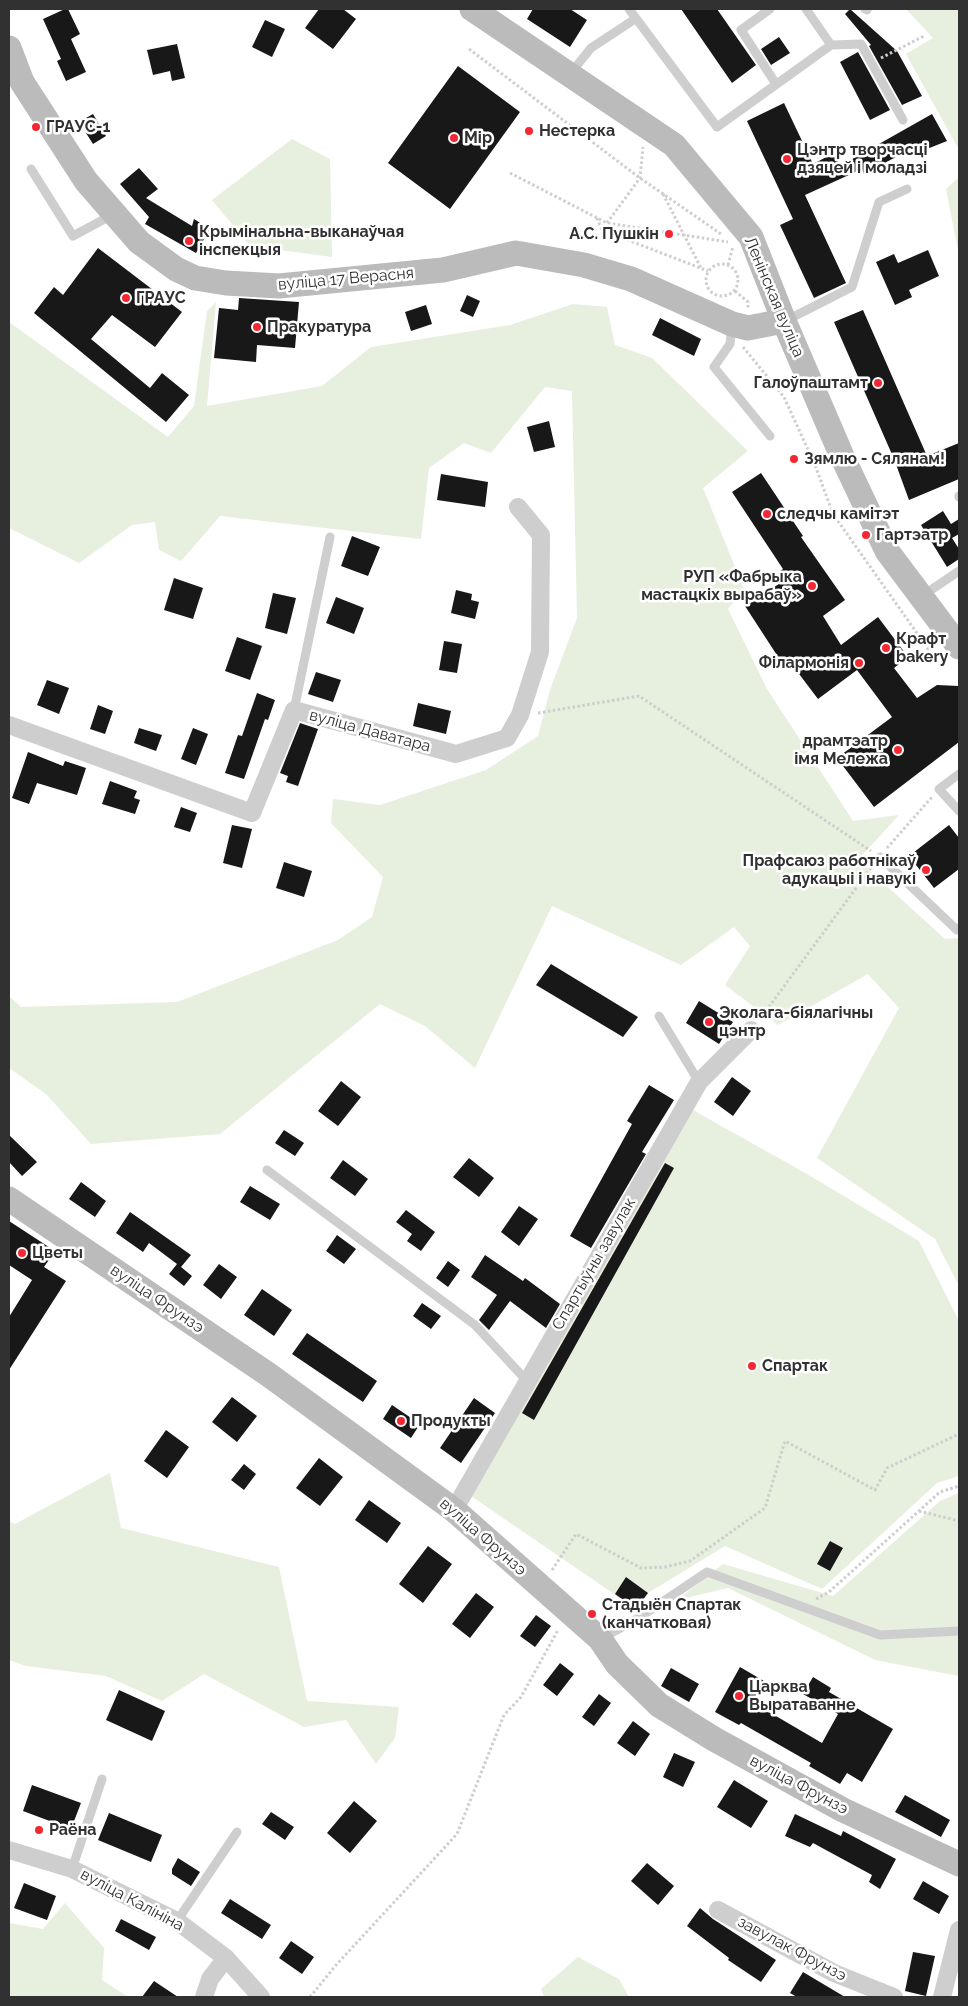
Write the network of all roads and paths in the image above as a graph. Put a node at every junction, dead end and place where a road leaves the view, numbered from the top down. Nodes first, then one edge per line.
1 (472, 9) edge
2 (629, 9) edge
3 (770, 9) edge
4 (806, 9) edge
5 (636, 18) junction
6 (924, 36) dead end
7 (831, 45) junction
8 (9, 48) edge
9 (469, 49) dead end
10 (871, 63) junction
11 (570, 74) junction
12 (776, 84) junction
13 (16, 85) edge
14 (903, 120) dead end
15 (31, 169) dead end
16 (510, 173) dead end
17 (640, 178) junction
18 (907, 189) dead end
19 (662, 193) junction
20 (114, 213) junction
21 (596, 217) junction
22 (607, 223) junction
23 (683, 235) junction
24 (734, 243) junction
25 (728, 265) junction
26 (702, 269) junction
27 (708, 271) junction
28 (735, 291) junction
29 (784, 321) junction
30 (740, 326) junction
31 (770, 436) dead end
32 (518, 507) dead end
33 (330, 536) dead end
34 (959, 571) edge
35 (921, 596) junction
36 (959, 647) edge
37 (938, 663) dead end
38 (294, 710) junction
39 (520, 715) junction
40 (9, 725) edge
41 (959, 774) edge
42 (939, 789) junction
43 (959, 811) edge
44 (880, 857) junction
45 (959, 928) edge
46 (660, 1016) dead end
47 (751, 1030) joint
48 (699, 1082) junction
49 (267, 1170) dead end
50 (9, 1198) edge
51 (527, 1381) junction
52 (959, 1434) edge
53 (959, 1486) edge
54 (454, 1510) junction
55 (919, 1511) junction
56 (959, 1521) edge
57 (540, 1586) junction
58 (800, 1606) junction
59 (569, 1612) junction
60 (959, 1631) edge
61 (600, 1639) junction
62 (102, 1779) dead end
63 (237, 1832) dead end
64 (9, 1850) edge
65 (959, 1864) edge
66 (72, 1869) junction
67 (718, 1910) dead end
68 (176, 1922) junction
69 (959, 1930) edge
70 (226, 1958) junction
71 (204, 1997) edge
72 (261, 1997) edge
73 (310, 1997) edge
74 (894, 1997) edge
75 (942, 1997) edge

1 - 11 street, Ленінская вуліца
2 - 5 lane
3 - 12 lane
4 - 7 lane
5 - 11 lane
5 - 12 lane
6 - 10 path
7 - 10 lane
7 - 12 lane
8 - 13 street, вуліца 17 Верасня
9 - 17 path
10 - 14 lane
11 - 29 street, Ленінская вуліца
13 - 20 street, вуліца 17 Верасня
15 - 20 lane
16 - 21 path
17 - 19 path
17 - 22 path
18 - 29 lane
19 - 23 path
19 - 24 path
20 - 30 street, вуліца 17 Верасня
21 - 22 path
21 - 26 path
22 - 23 path
23 - 24 path
23 - 26 path
24 - 25 path
25 - 27 path
25 - 28 path
26 - 27 path
27 - 28 path
28 - 30 path
29 - 30 street
29 - 35 street, Ленінская вуліца
30 - 31 lane
30 - 37 path
32 - 39 street, вуліца Даватара
33 - 38 lane
34 - 35 lane
35 - 36 street, Ленінская вуліца
38 - 39 street, вуліца Даватара
38 - 40 street, вуліца Даватара
39 - 44 path
41 - 42 lane
42 - 43 lane
42 - 44 path
44 - 45 lane
44 - 47 path
46 - 48 lane
47 - 48 street, Спартыўны завулак
48 - 51 street, Спартыўны завулак
49 - 51 lane
50 - 54 street, вуліца Фрунзэ
51 - 54 street, Спартыўны завулак
52 - 57 path
53 - 55 path
54 - 57 street, вуліца Фрунзэ
55 - 56 path
55 - 58 path
57 - 59 street, вуліца Фрунзэ
58 - 60 lane
58 - 61 lane
59 - 61 street, вуліца Фрунзэ
59 - 73 path
61 - 65 street, вуліца Фрунзэ
62 - 66 lane
63 - 68 lane
64 - 66 street, вуліца Калініна
66 - 68 street, вуліца Калініна
67 - 74 street, завулак Фрунзэ
68 - 70 street, вуліца Калініна
69 - 75 street
70 - 71 street
70 - 72 street, вуліца Калініна

